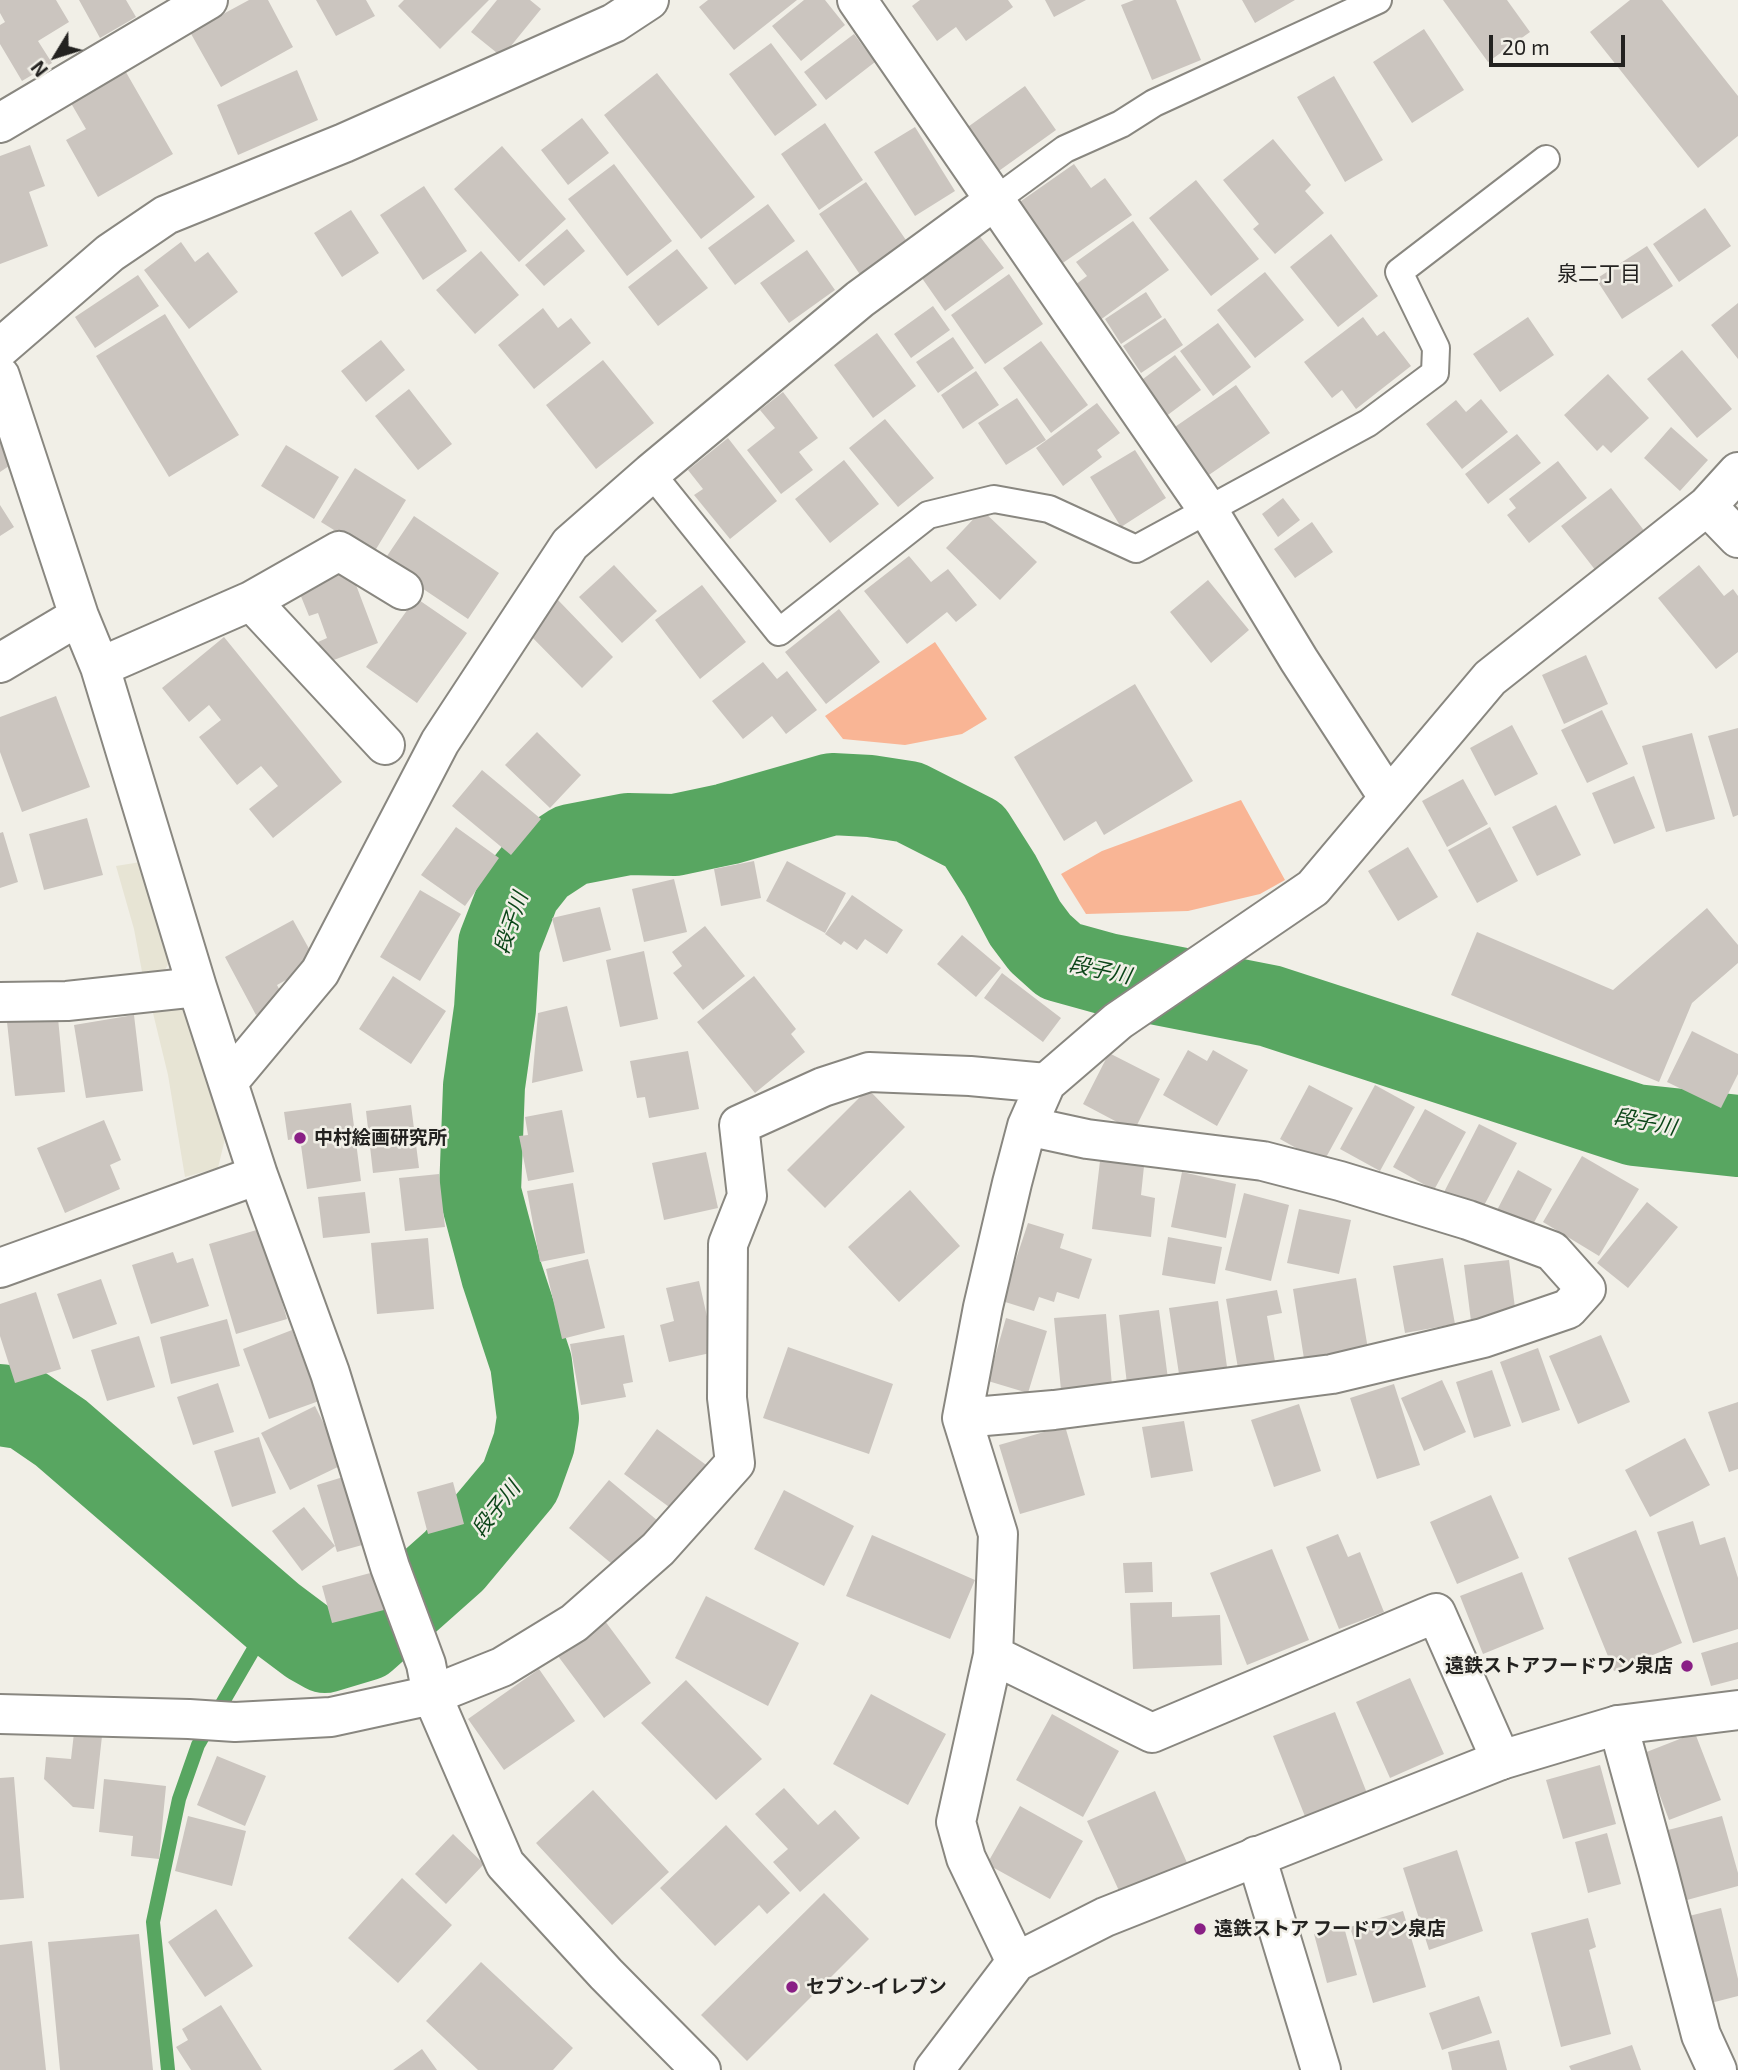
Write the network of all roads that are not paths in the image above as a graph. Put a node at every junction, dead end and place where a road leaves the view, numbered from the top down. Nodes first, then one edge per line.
1 (208, 0) edge
2 (649, 0) edge
3 (857, 0) edge
4 (1378, 0) edge
5 (0, 123) edge
6 (1546, 159) dead end
7 (994, 201) junction
8 (0, 348) edge
9 (0, 376) edge
10 (1738, 472) edge
11 (651, 473) junction
12 (1707, 506) junction
13 (1208, 510) junction
14 (1738, 538) edge
15 (403, 590) dead end
16 (251, 601) junction
17 (79, 616) junction
18 (0, 663) edge
19 (100, 667) junction
20 (385, 745) dead end
21 (1388, 797) junction
22 (197, 987) junction
23 (0, 1002) edge
24 (229, 1081) junction
25 (1046, 1083) junction
26 (1027, 1126) junction
27 (258, 1175) junction
28 (0, 1268) edge
29 (962, 1418) junction
30 (993, 1655) junction
31 (429, 1680) junction
32 (1738, 1710) edge
33 (0, 1714) edge
34 (1618, 1725) junction
35 (1501, 1760) junction
36 (1256, 1856) junction
37 (1016, 1962) junction
38 (701, 2070) edge
39 (934, 2070) edge
40 (1321, 2070) edge
41 (1717, 2070) edge

1 - 5 street
2 - 8 street
3 - 7 street
4 - 7 lane
6 - 13 lane
7 - 11 street
7 - 13 street
9 - 17 street
10 - 12 street
11 - 13 lane
11 - 24 street
12 - 14 street
12 - 21 street
13 - 21 street
15 - 16 street
16 - 19 street
16 - 20 street
17 - 18 street
17 - 19 street
19 - 22 street
21 - 25 street
22 - 23 street
22 - 24 street
24 - 27 street
25 - 26 street
25 - 31 street
26 - 29 street
26 - 29 street
27 - 28 street
27 - 31 street
29 - 30 street
30 - 35 street
30 - 37 street
31 - 33 street
31 - 38 street
32 - 34 street
34 - 35 street
34 - 41 street
35 - 36 street
36 - 37 street
36 - 40 street
37 - 39 street

